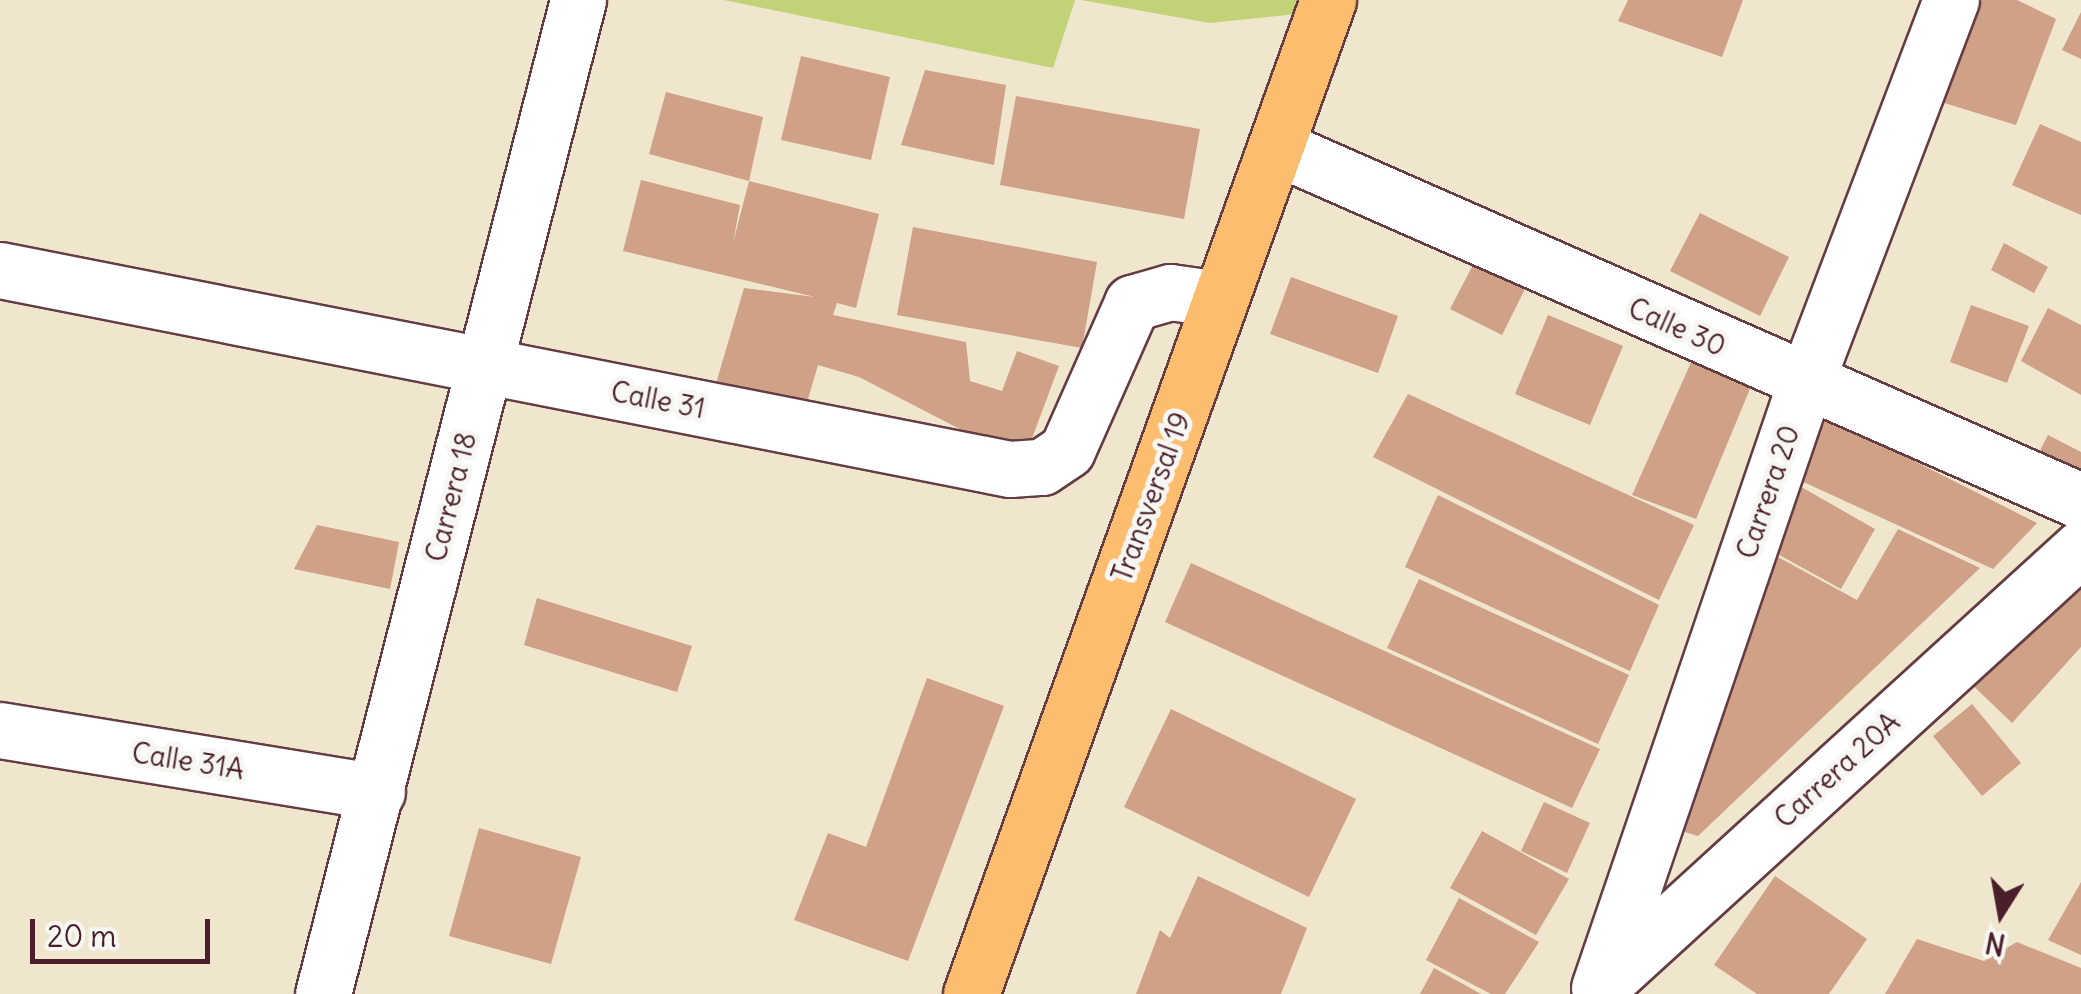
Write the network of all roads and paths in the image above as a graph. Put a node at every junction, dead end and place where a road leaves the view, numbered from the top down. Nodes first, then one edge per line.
1 (578, 0) edge
2 (1328, 0) edge
3 (1951, 0) edge
4 (1276, 147) junction
5 (0, 270) edge
6 (1220, 299) junction
7 (484, 366) junction
8 (1805, 384) junction
9 (2081, 501) edge
10 (2081, 548) edge
11 (0, 730) edge
12 (377, 792) junction
13 (1597, 991) edge
14 (322, 994) edge
15 (971, 994) edge

1 - 7 street, Carrera 18
2 - 4 main road, Transversal 19
3 - 8 street, Carrera 20
4 - 6 main road, Transversal 19
4 - 8 street, Calle 30
5 - 7 street, Calle 31
6 - 7 street, Calle 31
6 - 15 main road, Transversal 19
7 - 12 street, Carrera 18
8 - 9 street, Calle 30
8 - 13 street, Carrera 20
10 - 13 street, Carrera 20A
11 - 12 street, Calle 31A
12 - 14 street, Carrera 18

